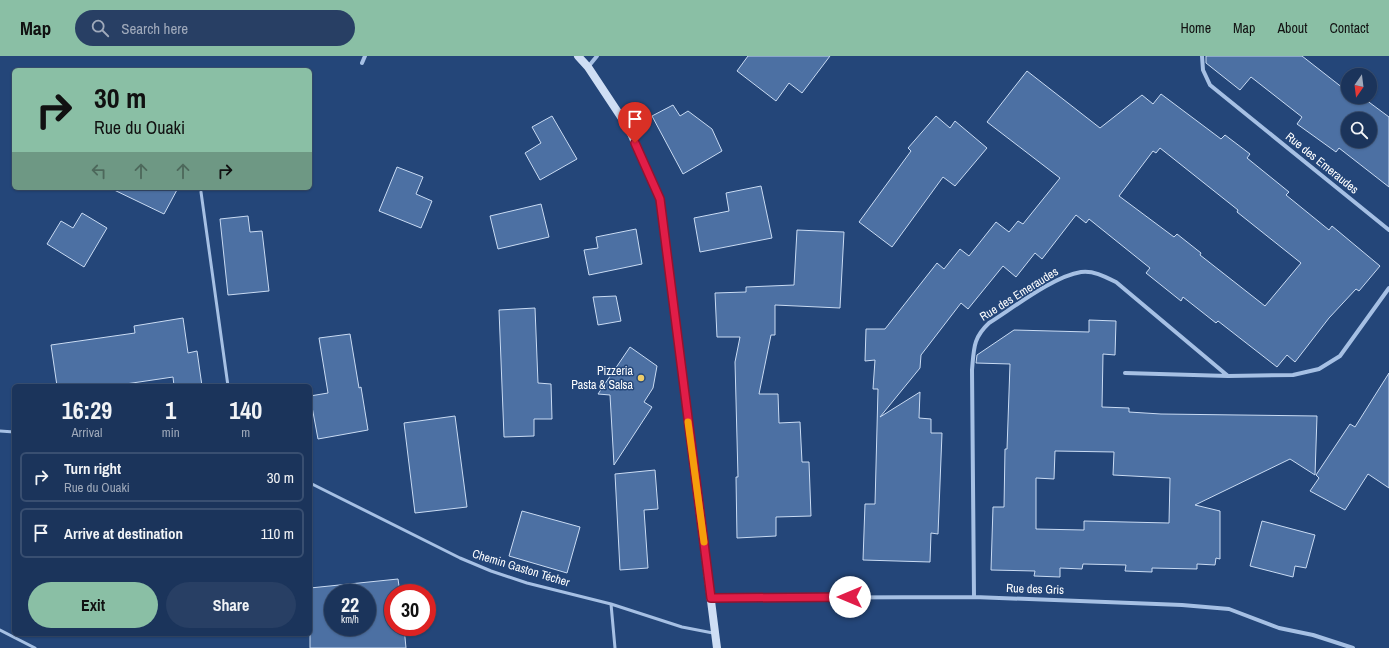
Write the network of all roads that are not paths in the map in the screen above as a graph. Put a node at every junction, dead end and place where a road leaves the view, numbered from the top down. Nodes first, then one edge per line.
1 (365, 56) edge
2 (578, 56) edge
3 (597, 56) edge
4 (1202, 56) edge
5 (362, 63) dead end
6 (588, 68) junction
7 (202, 192) dead end
8 (1389, 230) edge
9 (1389, 288) edge
10 (1125, 373) dead end
11 (1228, 376) junction
12 (228, 384) edge
13 (0, 431) edge
14 (12, 432) edge
15 (312, 484) edge
16 (974, 597) junction
17 (711, 598) junction
18 (611, 604) junction
19 (0, 630) edge
20 (715, 633) junction
21 (35, 648) edge
22 (615, 648) edge
23 (717, 648) edge
24 (1351, 648) edge

1 - 5 street
2 - 6 street
3 - 6 street
4 - 8 street, Rue des Emeraudes
6 - 17 street
7 - 12 lane
9 - 11 street
10 - 11 street
11 - 16 street, Rue des Emeraudes
13 - 14 lane
15 - 18 lane, Chemin Gaston Técher
16 - 17 street, Rue des Gris
16 - 24 street, Rue des Gris
17 - 20 street
18 - 20 lane, Chemin Gaston Técher
18 - 22 lane
19 - 21 lane
20 - 23 street

